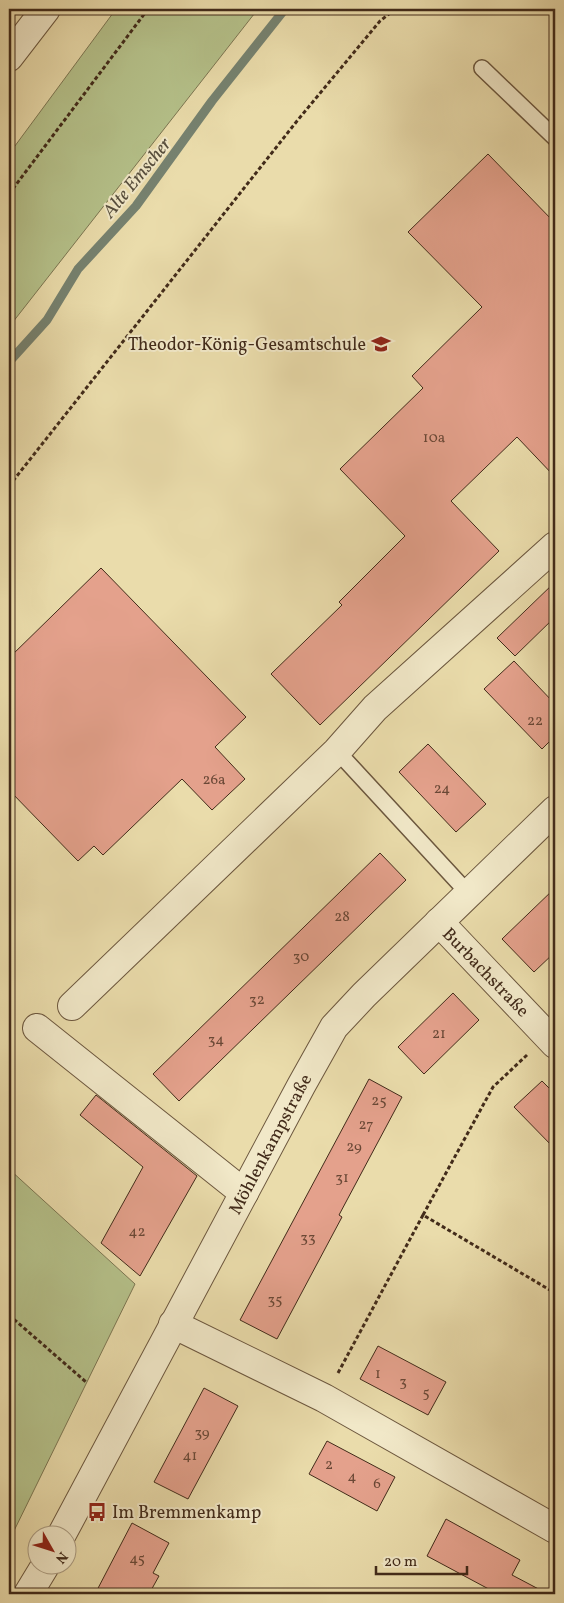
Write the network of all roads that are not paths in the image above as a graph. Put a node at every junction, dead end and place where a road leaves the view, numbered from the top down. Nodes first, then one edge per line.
1 (46, 9) edge
2 (9, 57) edge
3 (482, 68) dead end
4 (555, 138) edge
5 (555, 546) edge
6 (337, 751) junction
7 (555, 810) edge
8 (468, 893) junction
9 (438, 922) junction
10 (72, 1006) dead end
11 (37, 1028) dead end
12 (551, 1040) edge
13 (244, 1193) junction
14 (173, 1324) junction
15 (65, 1526) edge
16 (555, 1529) edge
17 (38, 1576) edge
18 (28, 1594) edge

1 - 2 street
3 - 4 lane
5 - 6 street
6 - 8 lane
6 - 10 street
7 - 8 street, Möhlenkampstraße
8 - 9 street, Möhlenkampstraße
9 - 12 street, Burbachstraße
9 - 13 street, Möhlenkampstraße
11 - 13 street
13 - 14 street, Möhlenkampstraße
14 - 15 street, Möhlenkampstraße
14 - 16 street
17 - 18 street

